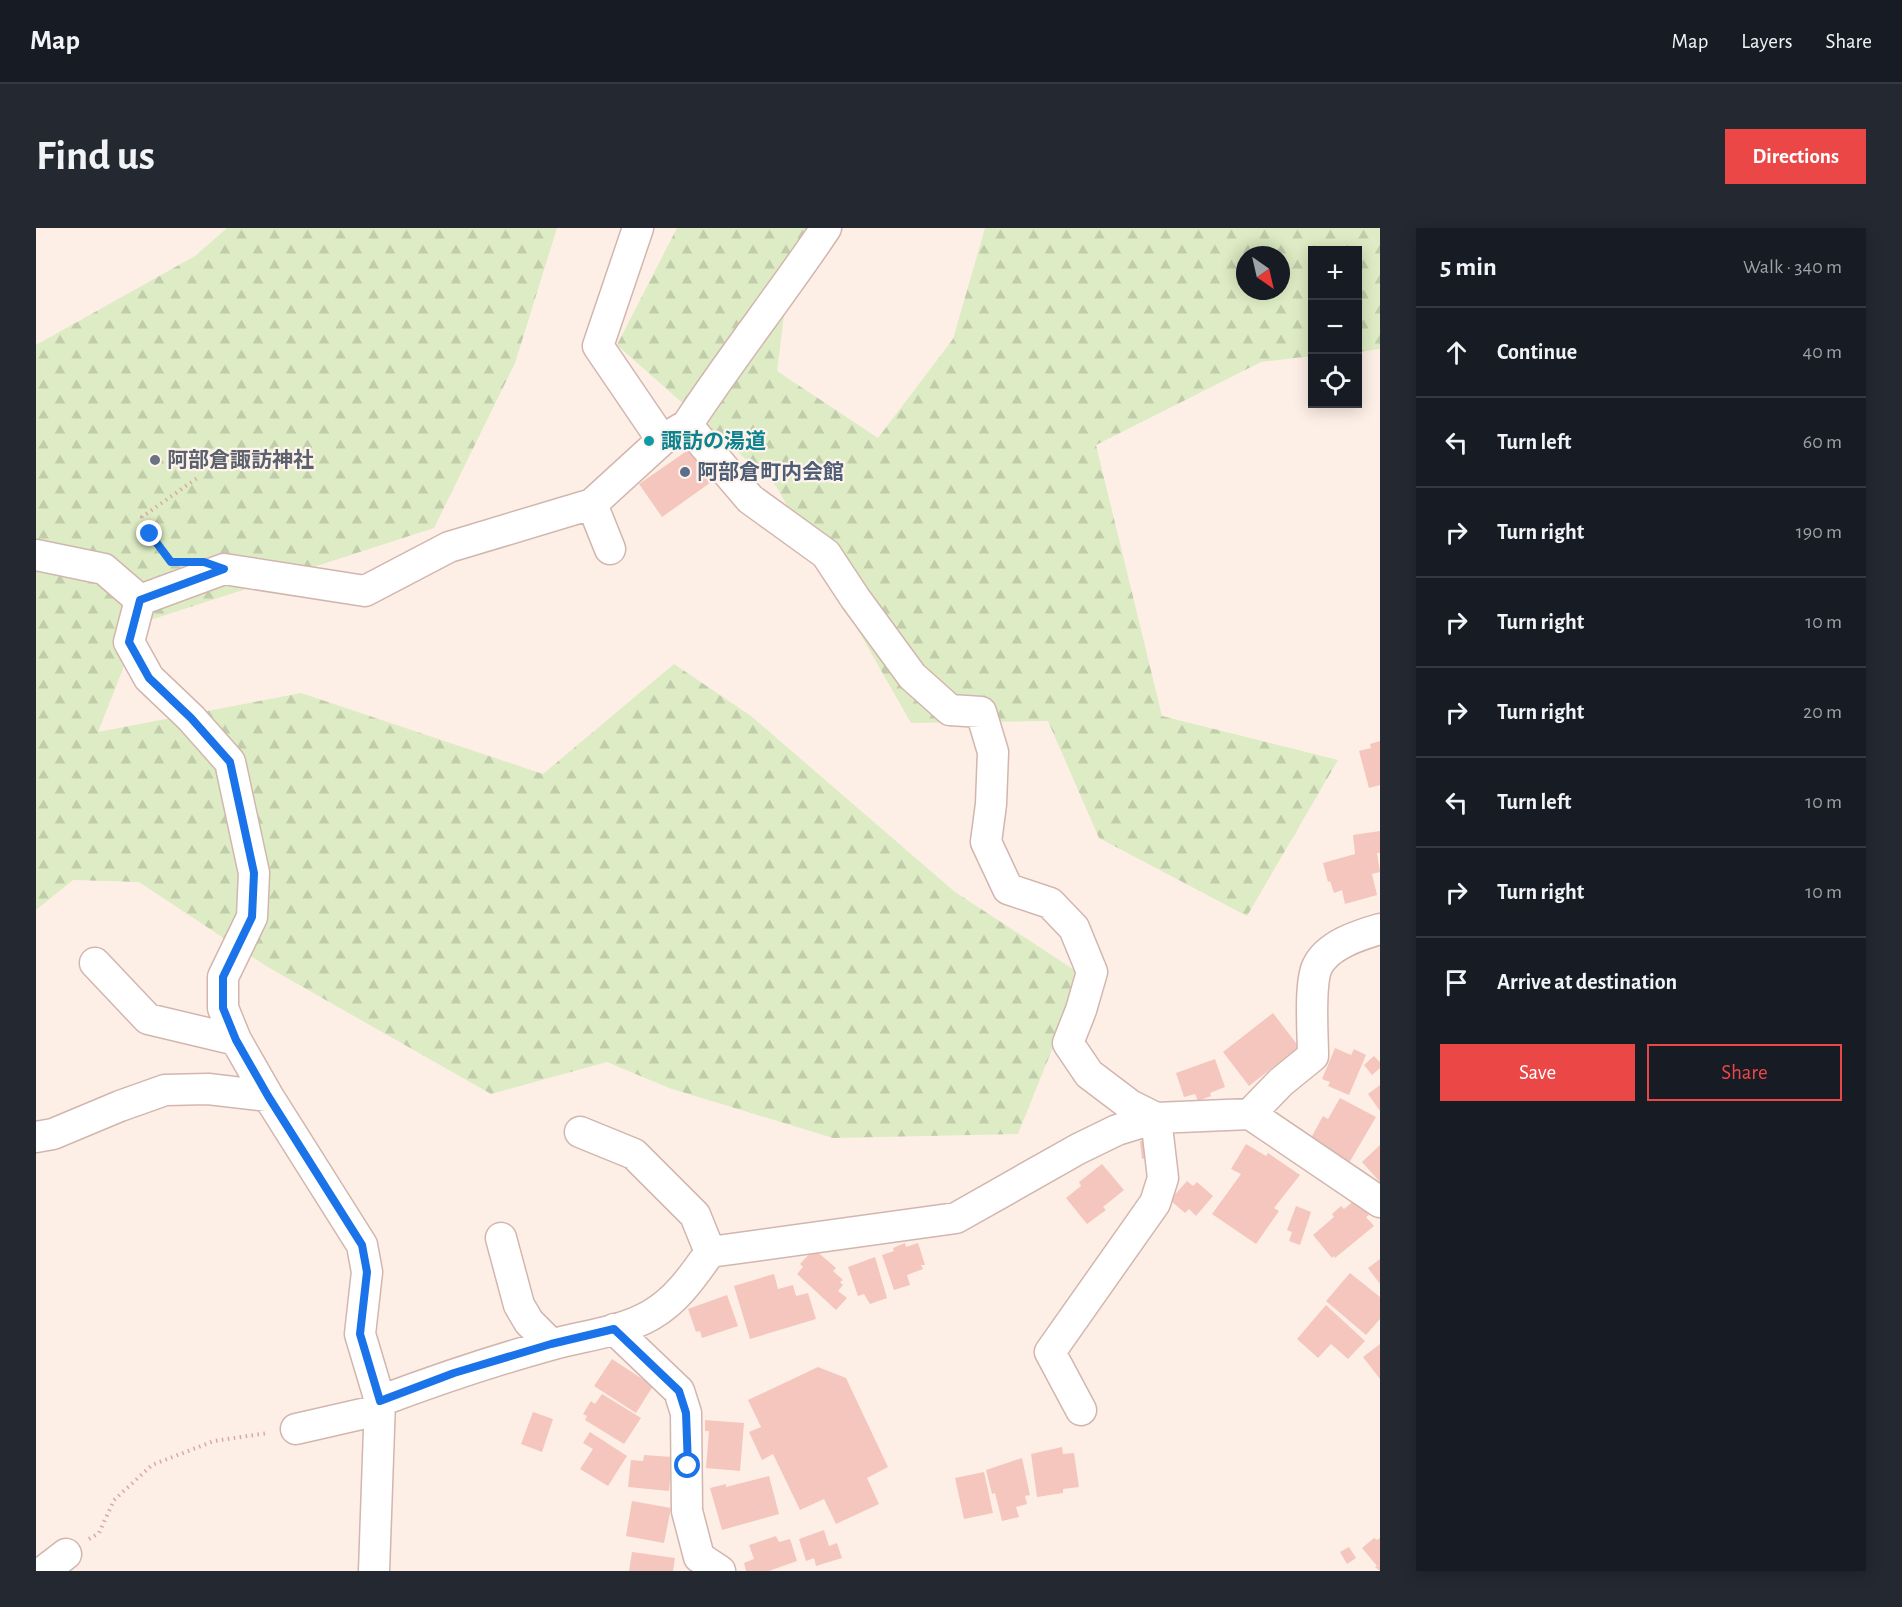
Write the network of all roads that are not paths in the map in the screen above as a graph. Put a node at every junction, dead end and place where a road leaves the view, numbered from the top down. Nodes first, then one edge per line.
1 (638, 228) edge
2 (826, 228) edge
3 (674, 433) junction
4 (592, 504) junction
5 (610, 549) dead end
6 (36, 555) edge
7 (140, 600) junction
8 (1380, 929) edge
9 (95, 963) dead end
10 (236, 1040) junction
11 (268, 1096) junction
12 (1250, 1114) junction
13 (1156, 1118) junction
14 (580, 1132) dead end
15 (36, 1137) edge
16 (1380, 1202) edge
17 (501, 1238) dead end
18 (710, 1252) junction
19 (614, 1329) junction
20 (551, 1344) junction
21 (379, 1405) junction
22 (1081, 1410) dead end
23 (297, 1429) road end
24 (374, 1571) edge
25 (720, 1571) edge

1 - 3 street
2 - 3 street
3 - 4 street
3 - 13 street
4 - 5 street
4 - 7 street
6 - 7 street
7 - 10 street
8 - 12 street
9 - 10 street
10 - 11 street
11 - 15 street
11 - 21 street
12 - 13 street
12 - 16 street
13 - 18 street
13 - 22 street
14 - 18 street
17 - 20 street
18 - 19 street
19 - 20 street
19 - 25 street
20 - 21 street
21 - 23 street
21 - 24 street

